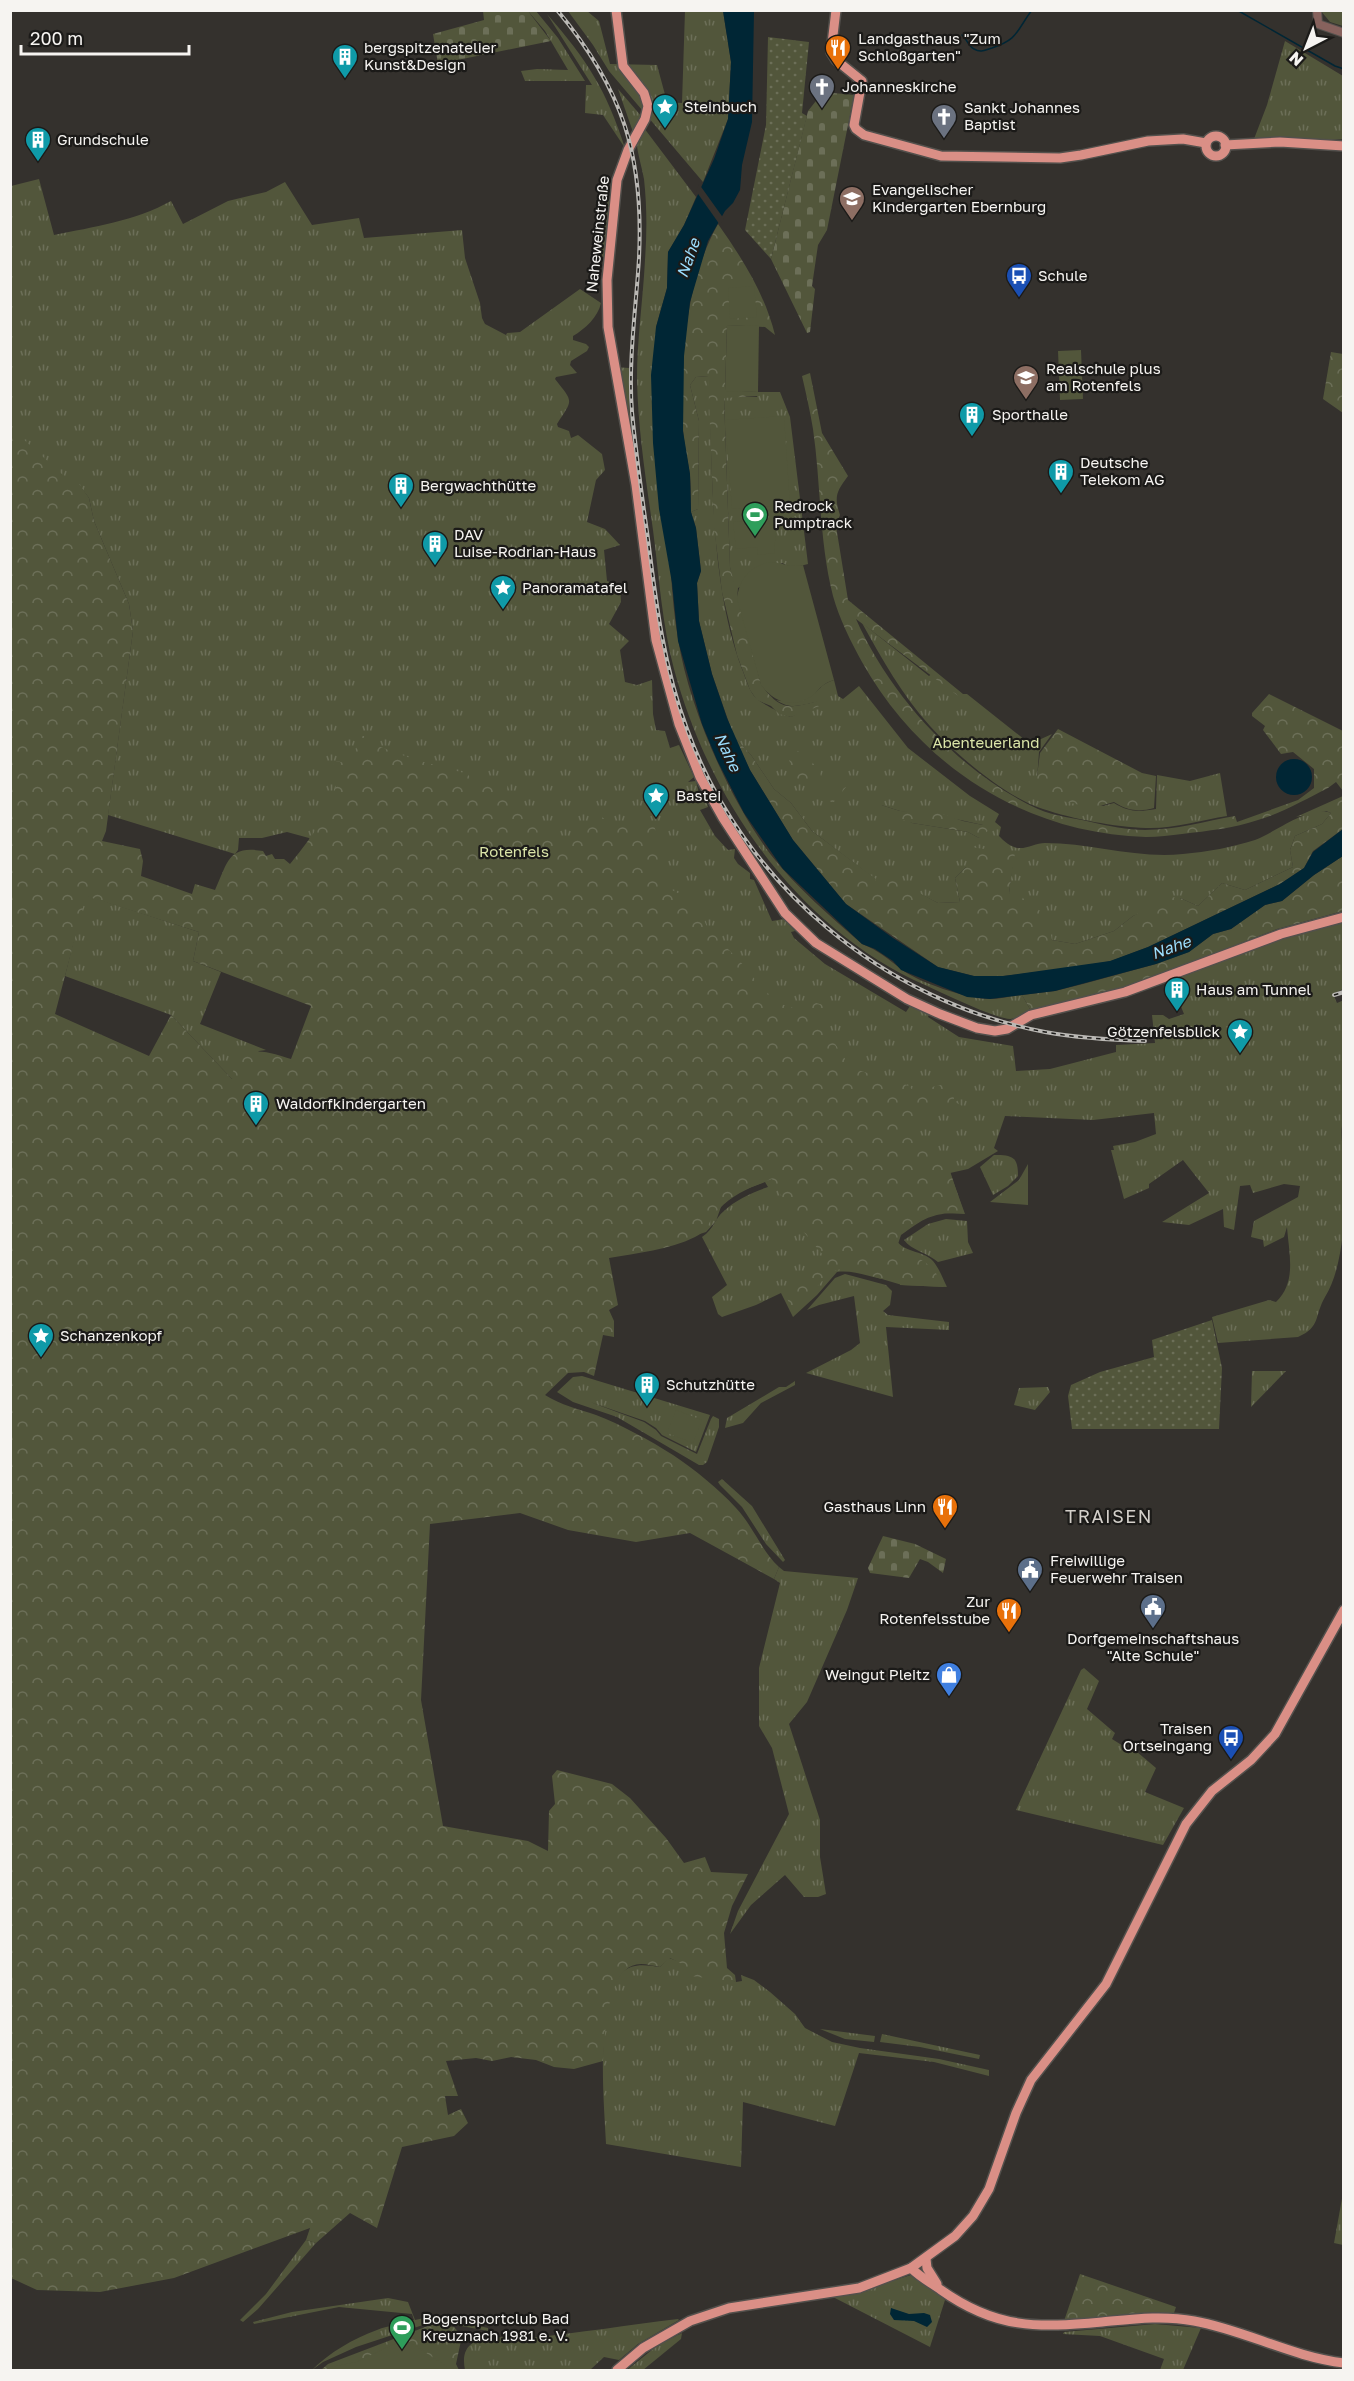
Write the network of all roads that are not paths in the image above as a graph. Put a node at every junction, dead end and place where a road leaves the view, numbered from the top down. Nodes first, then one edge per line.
1 (616, 10) edge
2 (836, 10) edge
3 (1317, 10) edge
4 (1344, 33) edge
5 (1206, 143) junction
6 (1226, 145) junction
7 (1344, 146) edge
8 (1344, 917) edge
9 (1344, 1610) edge
10 (926, 2259) junction
11 (911, 2268) junction
12 (947, 2294) junction
13 (1344, 2363) edge
14 (617, 2370) edge

1 - 8 main road, Naheweinstraße
2 - 5 main road
3 - 4 street
5 - 6 main road
5 - 6 main road
6 - 7 main road
9 - 10 main road
10 - 11 main road
10 - 12 main road
11 - 12 main road
11 - 14 main road
12 - 13 main road

